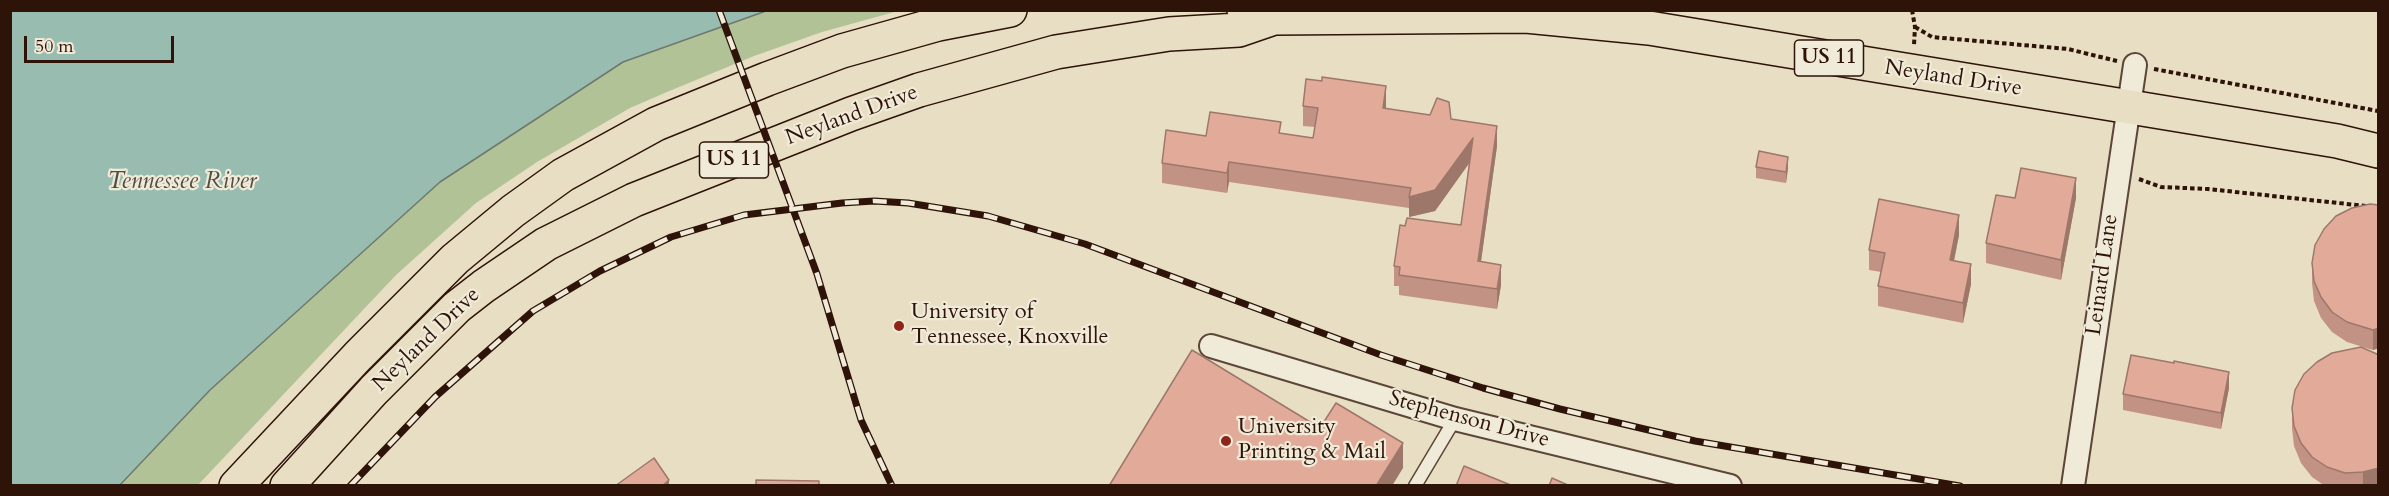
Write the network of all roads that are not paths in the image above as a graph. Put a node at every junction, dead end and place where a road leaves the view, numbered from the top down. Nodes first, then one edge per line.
1 (1010, 10) edge
2 (1259, 14) edge
3 (2135, 65) dead end
4 (2128, 107) junction
5 (2379, 151) edge
6 (1211, 346) dead end
7 (1455, 419) junction
8 (236, 486) edge
9 (286, 486) edge
10 (1415, 486) edge
11 (1730, 486) edge
12 (2073, 486) edge

1 - 8 main road, Neyland Drive
2 - 4 main road, Neyland Drive / US 11
2 - 9 main road, Neyland Drive / US 11
3 - 4 street, Leinard Lane
4 - 5 main road, Neyland Drive / US 11
4 - 12 street, Leinard Lane
6 - 7 street, Stephenson Drive
7 - 10 lane
7 - 11 street, Stephenson Drive

